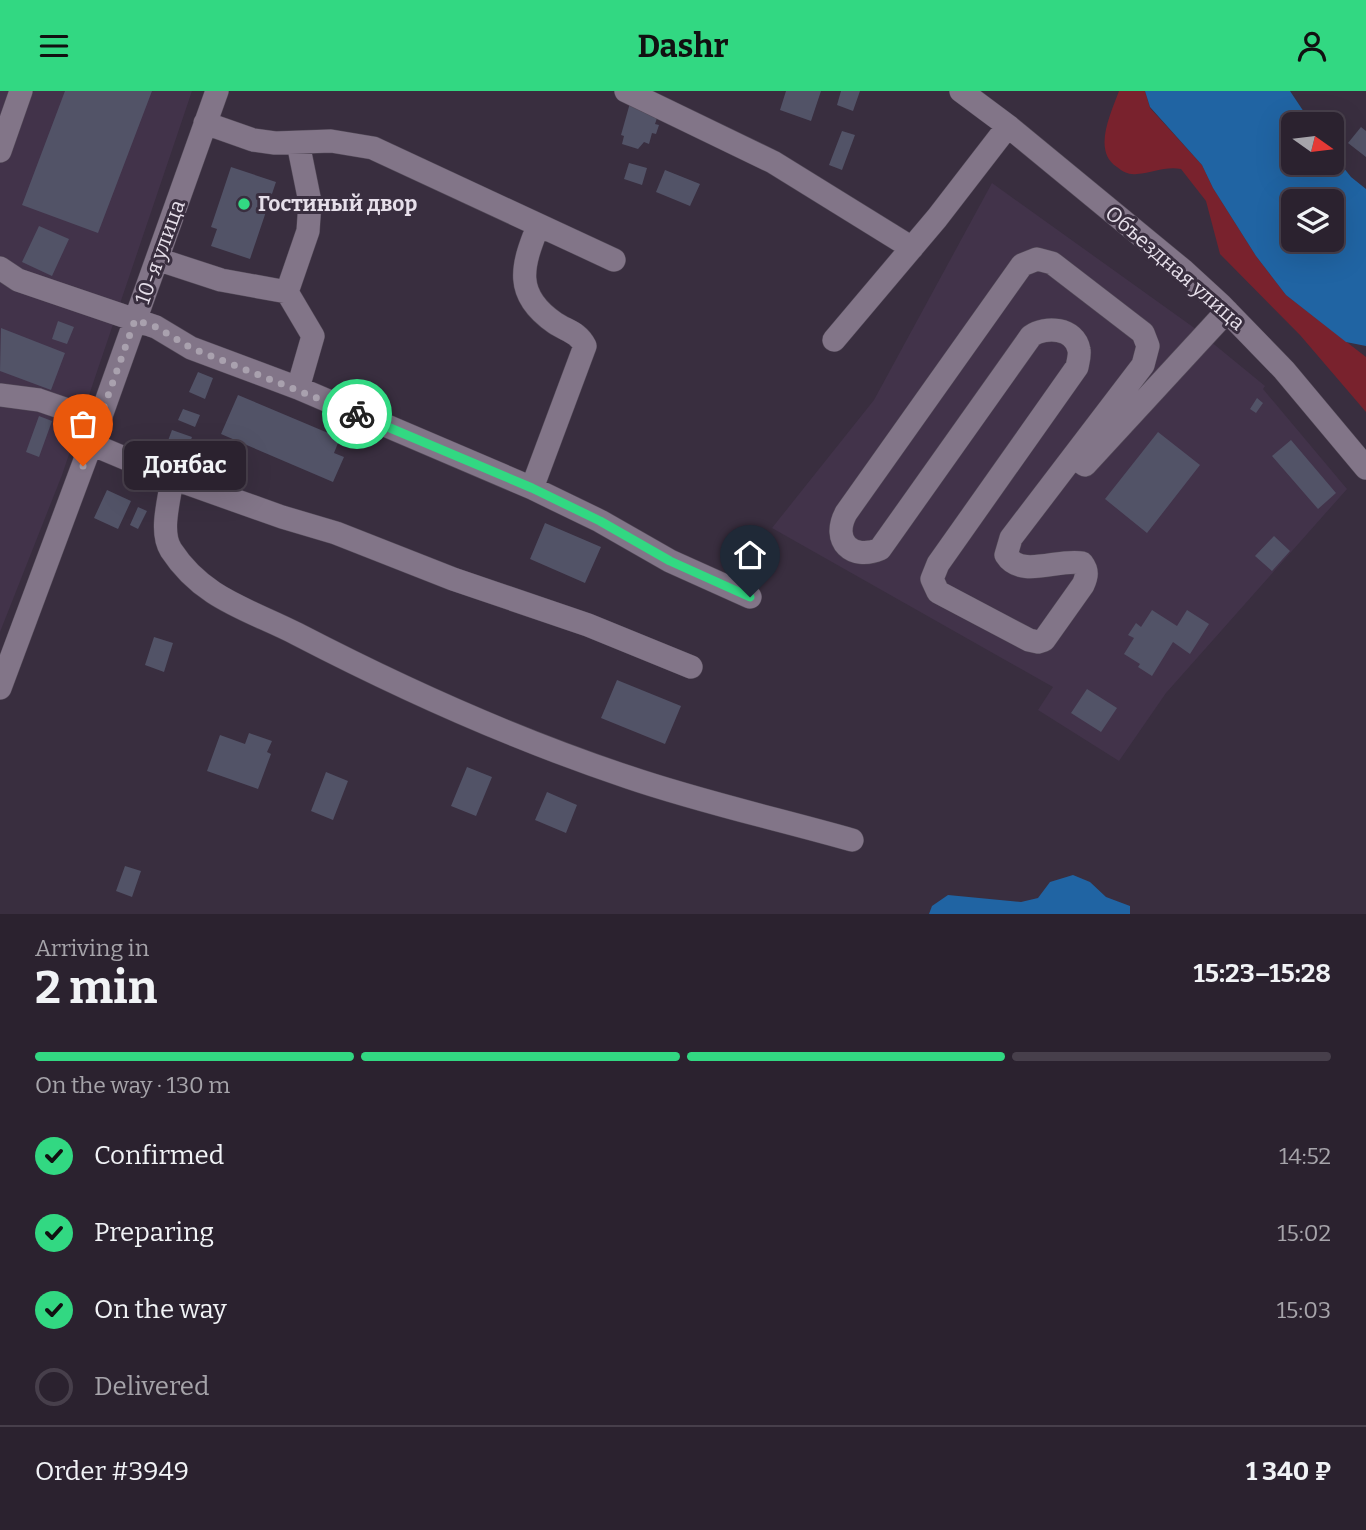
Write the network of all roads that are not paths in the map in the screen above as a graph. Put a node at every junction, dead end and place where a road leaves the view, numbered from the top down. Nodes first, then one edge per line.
1 (21, 91) edge
2 (217, 91) edge
3 (626, 91) edge
4 (961, 91) edge
5 (205, 123) junction
6 (1008, 126) junction
7 (298, 143) junction
8 (0, 151) edge
9 (538, 226) junction
10 (912, 248) junction
11 (157, 258) junction
12 (614, 260) dead end
13 (0, 268) edge
14 (287, 292) junction
15 (1227, 311) junction
16 (135, 320) junction
17 (834, 340) dead end
18 (298, 389) junction
19 (0, 395) edge
20 (100, 421) junction
21 (91, 444) junction
22 (1073, 457) junction
23 (1366, 468) edge
24 (172, 478) junction
25 (532, 488) junction
26 (750, 597) dead end
27 (691, 667) dead end
28 (0, 688) edge
29 (852, 840) dead end

1 - 8 street
2 - 5 street, 10-я улица
3 - 10 street
4 - 6 street, Объездная улица
5 - 7 street
5 - 11 street, 10-я улица
6 - 10 street
6 - 15 street, Объездная улица
7 - 9 street
7 - 14 street
9 - 12 street
9 - 25 street
10 - 17 street
11 - 14 street
11 - 16 street, 10-я улица
13 - 16 street
14 - 18 street
15 - 22 street
15 - 23 street, Объездная улица
16 - 18 street
16 - 20 street, 10-я улица
18 - 25 street
19 - 20 street
20 - 21 street, 10-я улица
21 - 24 street
21 - 28 street, 10-я улица
22 - 22 street
24 - 27 street
24 - 29 street
25 - 26 street

